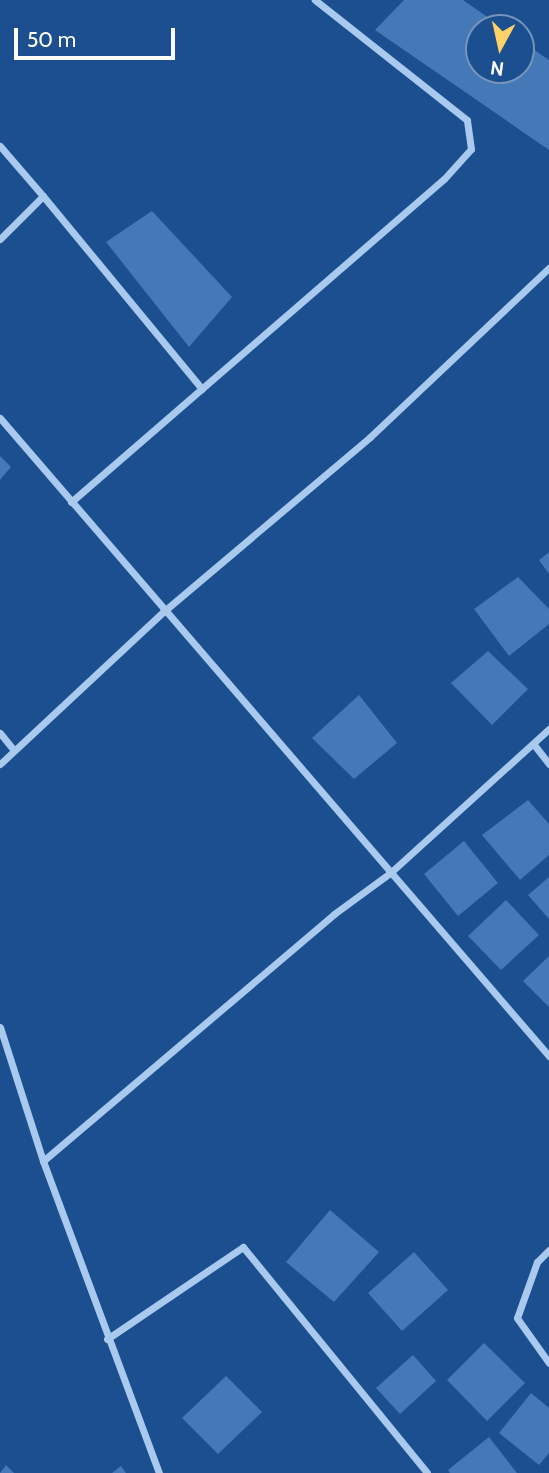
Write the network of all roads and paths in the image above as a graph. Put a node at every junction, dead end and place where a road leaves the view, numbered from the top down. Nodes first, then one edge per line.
1 (315, 0) edge
2 (0, 146) edge
3 (43, 196) junction
4 (0, 239) edge
5 (549, 268) edge
6 (202, 388) junction
7 (0, 418) edge
8 (71, 502) junction
9 (163, 612) junction
10 (549, 729) edge
11 (0, 733) edge
12 (535, 746) junction
13 (14, 750) junction
14 (0, 764) edge
15 (549, 764) edge
16 (390, 873) junction
17 (0, 1027) edge
18 (549, 1056) edge
19 (43, 1161) junction
20 (549, 1250) edge
21 (107, 1339) junction
22 (549, 1363) edge
23 (159, 1473) edge
24 (427, 1473) edge

1 - 6 street
2 - 3 street
3 - 4 street
3 - 6 street
5 - 9 street
6 - 8 street
7 - 8 street
8 - 9 street
9 - 13 street
9 - 16 street
10 - 12 street
11 - 13 street
12 - 15 street
12 - 16 street
13 - 14 street
16 - 18 street
16 - 19 street
17 - 19 street
19 - 21 street
20 - 22 street
21 - 23 street
21 - 24 street

